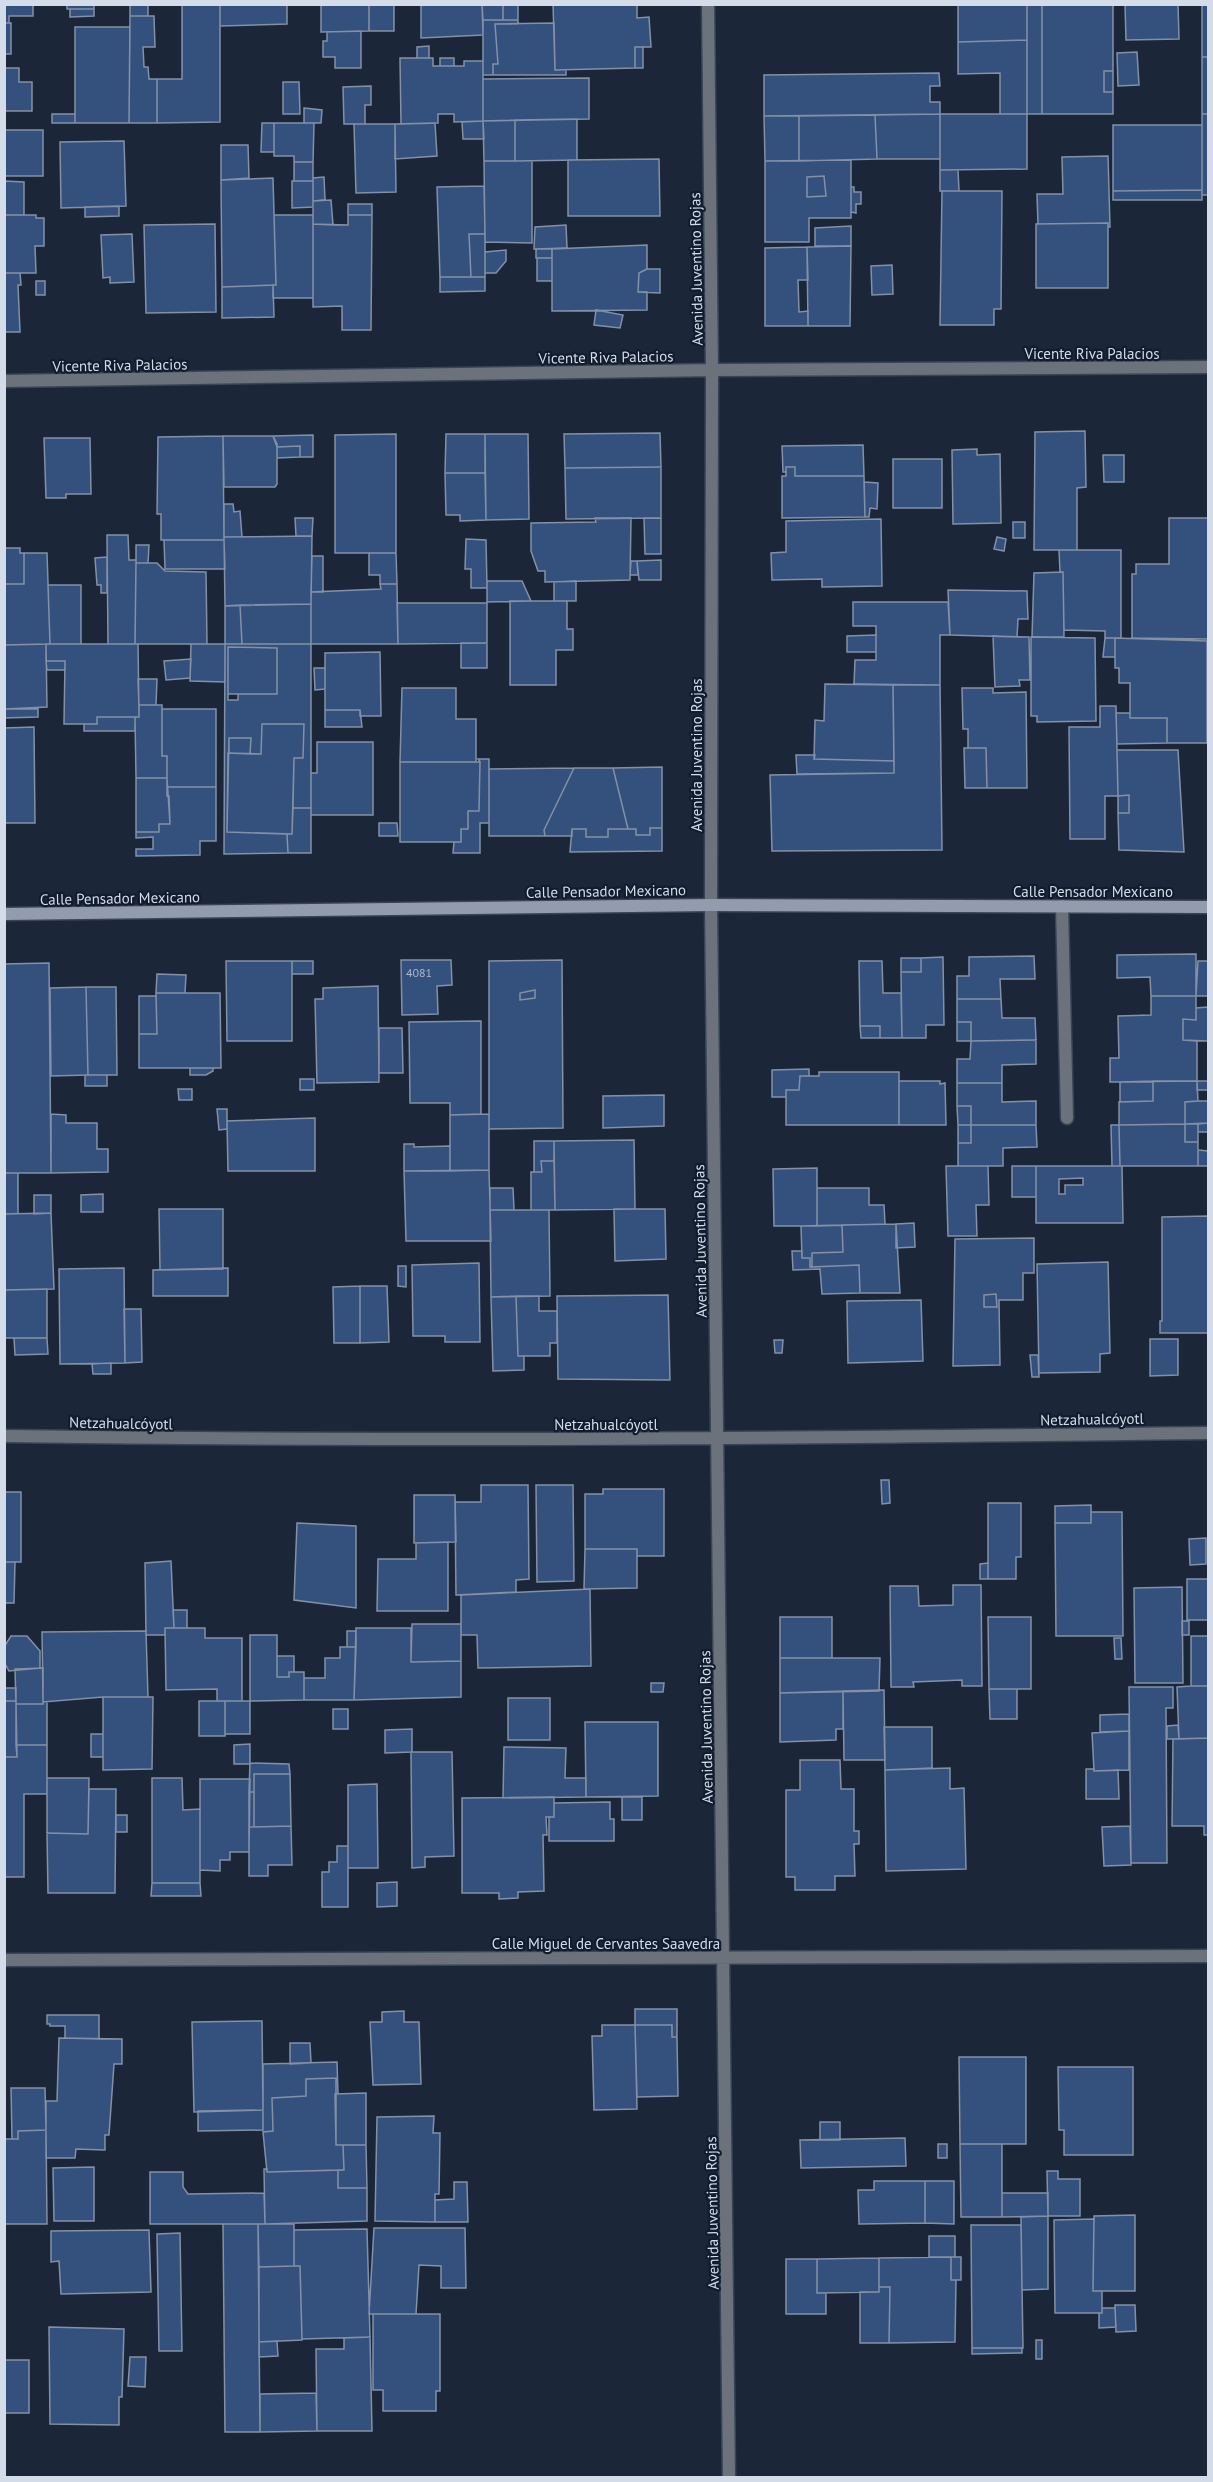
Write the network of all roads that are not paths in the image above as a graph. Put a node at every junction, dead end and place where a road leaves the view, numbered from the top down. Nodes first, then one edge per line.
1 (708, 4) edge
2 (1209, 367) edge
3 (712, 370) junction
4 (4, 381) edge
5 (711, 905) junction
6 (1062, 906) junction
7 (1209, 907) edge
8 (4, 914) edge
9 (1067, 1118) dead end
10 (1209, 1433) edge
11 (4, 1436) edge
12 (717, 1439) junction
13 (1209, 1956) edge
14 (724, 1958) junction
15 (4, 1960) edge
16 (729, 2478) edge

1 - 3 street, Avenida Juventino Rojas
2 - 3 street, Vicente Riva Palacios
3 - 4 street, Vicente Riva Palacios
3 - 5 street, Avenida Juventino Rojas
5 - 6 street, Calle Pensador Mexicano
5 - 8 street, Calle Pensador Mexicano
5 - 12 street, Avenida Juventino Rojas
6 - 7 street, Calle Pensador Mexicano
6 - 9 street
10 - 12 street, Netzahualcóyotl
11 - 12 street, Netzahualcóyotl
12 - 14 street, Avenida Juventino Rojas
13 - 14 street, Calle Miguel de Cervantes Saavedra
14 - 15 street, Calle Miguel de Cervantes Saavedra
14 - 16 street, Avenida Juventino Rojas

